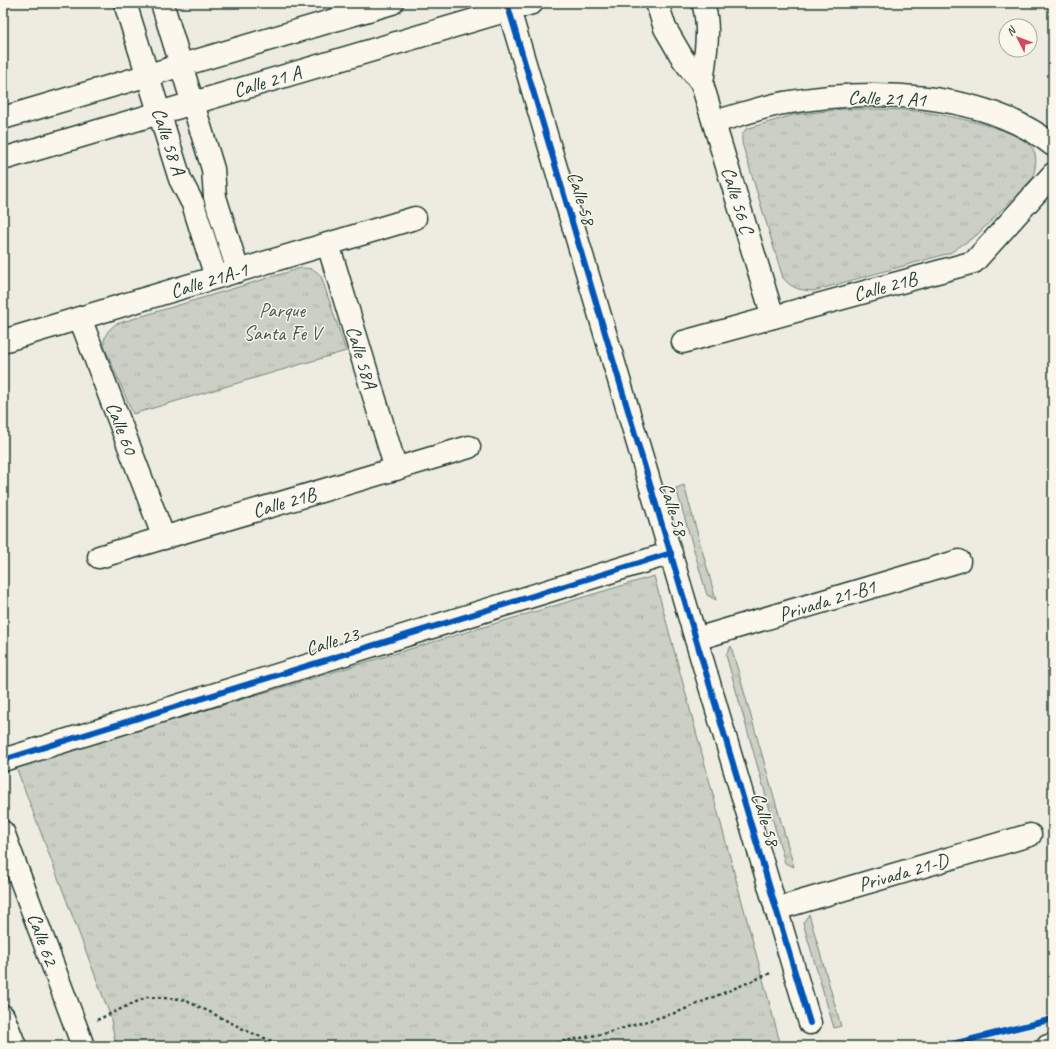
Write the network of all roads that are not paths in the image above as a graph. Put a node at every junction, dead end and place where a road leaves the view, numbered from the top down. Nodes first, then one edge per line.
1 (126, 3) edge
2 (162, 3) edge
3 (392, 3) edge
4 (532, 3) edge
5 (657, 3) edge
6 (702, 3) edge
7 (508, 6) edge
8 (181, 66) junction
9 (148, 75) junction
10 (702, 84) junction
11 (192, 103) junction
12 (159, 113) junction
13 (3, 118) edge
14 (714, 122) junction
15 (1053, 145) edge
16 (3, 159) edge
17 (1053, 174) edge
18 (415, 218) dead end
19 (328, 244) junction
20 (238, 271) junction
21 (216, 277) junction
22 (773, 317) junction
23 (80, 318) junction
24 (3, 341) edge
25 (683, 342) dead end
26 (469, 447) dead end
27 (396, 469) junction
28 (164, 538) junction
29 (670, 553) junction
30 (99, 557) dead end
31 (958, 561) dead end
32 (696, 639) junction
33 (3, 760) edge
34 (3, 832) edge
35 (1030, 835) dead end
36 (776, 909) junction
37 (3, 1016) edge
38 (810, 1023) dead end
39 (80, 1038) edge
40 (1053, 1045) edge
41 (15, 1046) edge
42 (1048, 1046) edge

1 - 9 street, Calle 58 A
2 - 8 street, Calle 58 A
3 - 8 street, Calle 21 A
4 - 7 street, Calle 21 A
5 - 10 street, Calle 56 C
6 - 10 street, Calle 56 C
7 - 11 street, Calle 21 A
7 - 29 street, Calle 58
8 - 9 street, Calle 21 A
8 - 11 street, Calle 58 A
9 - 12 street, Calle 58 A
9 - 13 street, Calle 21 A
10 - 14 street, Calle 56 C
11 - 12 street, Calle 21 A
11 - 20 street, Calle 58 A
12 - 16 street, Calle 21 A
12 - 21 street, Calle 58 A
14 - 15 street, Calle 21 A1
14 - 22 street, Calle 56 C
17 - 22 street, Calle 21B
18 - 19 street, Calle 21A-1
19 - 20 street, Calle 21A-1
19 - 27 street, Calle 58A
20 - 21 street, Calle 21A-1
21 - 23 street, Calle 21A-1
22 - 25 street, Calle 21B
23 - 24 street, Calle 21A-1
23 - 28 street, Calle 60
26 - 27 street, Calle 21B
27 - 28 street, Calle 21B
28 - 30 street, Calle 21B
29 - 32 street, Calle 58
29 - 33 street, Calle 23
31 - 32 street, Privada 21-B1
32 - 36 street, Calle 58
34 - 39 street, Calle 62
35 - 36 street, Privada 21-D
36 - 38 street, Calle 58
37 - 41 street
40 - 42 street

